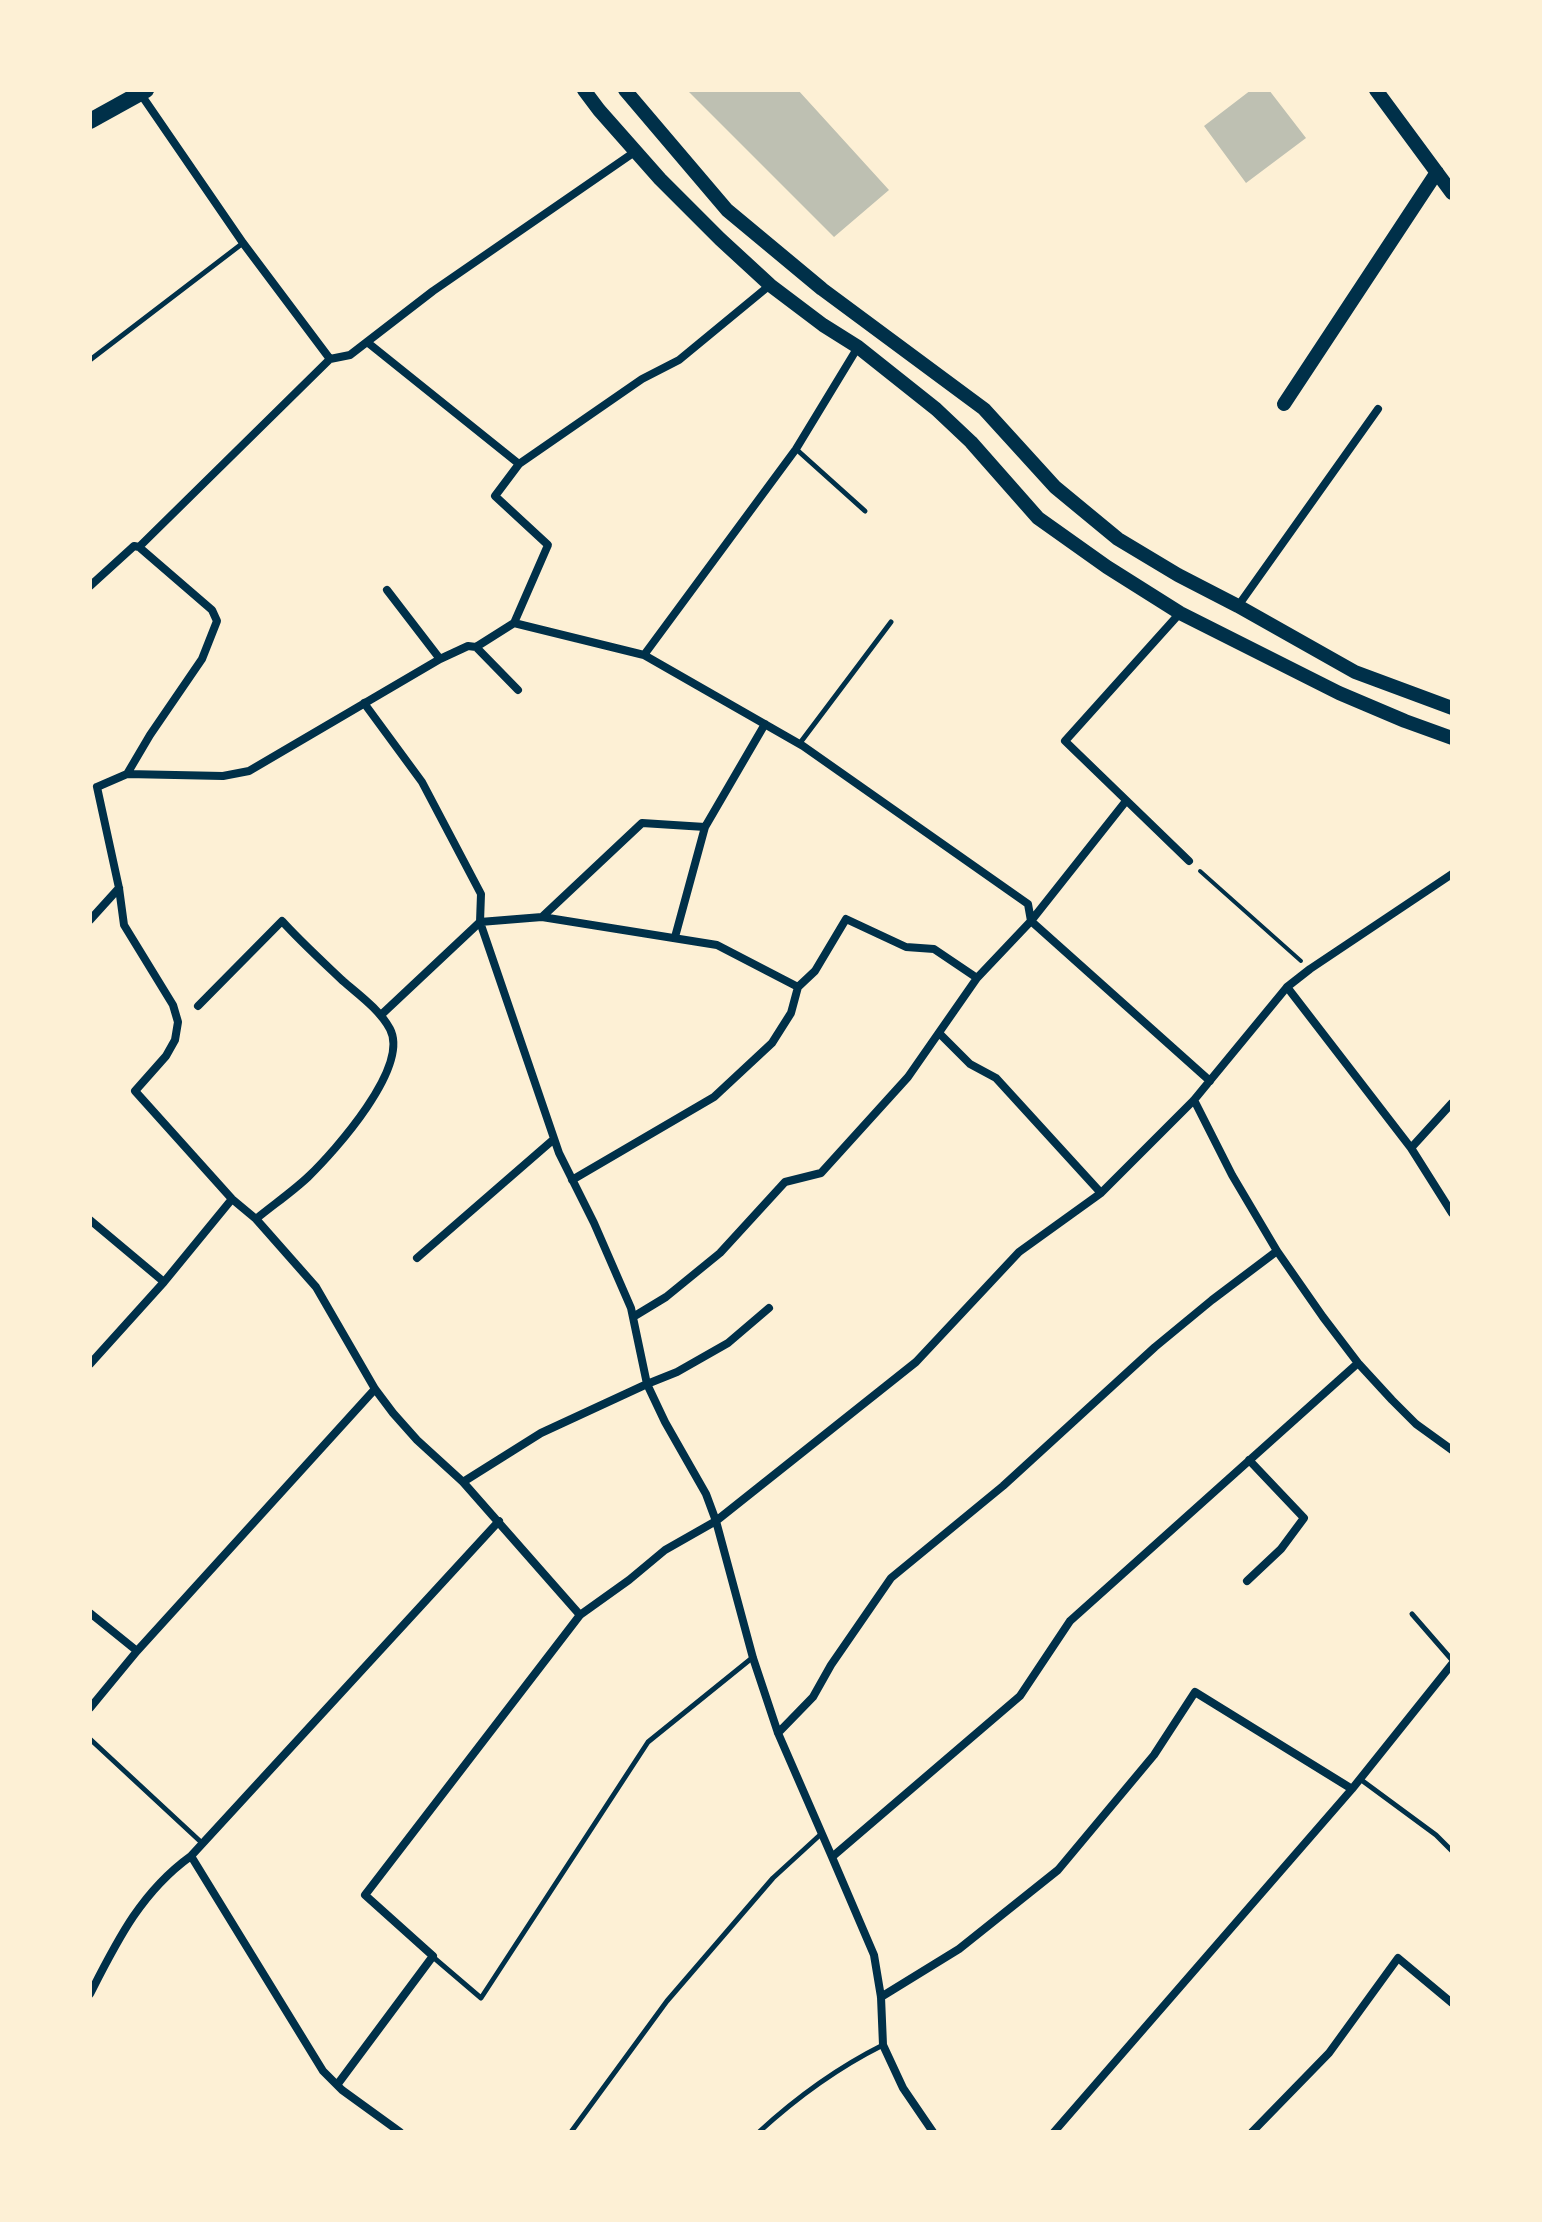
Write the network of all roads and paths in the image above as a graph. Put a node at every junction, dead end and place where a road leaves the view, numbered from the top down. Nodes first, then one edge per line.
1 (584, 90) edge
2 (625, 90) edge
3 (1376, 90) edge
4 (143, 92) edge
5 (90, 121) edge
6 (637, 151) junction
7 (1437, 172) junction
8 (1452, 193) edge
9 (243, 243) junction
10 (770, 285) junction
11 (367, 342) junction
12 (858, 347) junction
13 (330, 359) junction
14 (90, 360) edge
15 (1284, 404) dead end
16 (1378, 409) dead end
17 (796, 449) junction
18 (519, 464) junction
19 (865, 511) dead end
20 (139, 547) junction
21 (90, 586) edge
22 (387, 590) dead end
23 (1238, 606) junction
24 (1180, 613) junction
25 (891, 622) dead end
26 (514, 623) junction
27 (476, 647) junction
28 (644, 655) junction
29 (440, 659) junction
30 (518, 690) dead end
31 (364, 703) junction
32 (1452, 708) edge
33 (765, 724) junction
34 (1452, 738) edge
35 (799, 744) junction
36 (127, 774) junction
37 (94, 785) edge
38 (1126, 801) junction
39 (705, 827) junction
40 (1189, 861) joint
41 (1452, 874) edge
42 (119, 888) junction
43 (542, 917) junction
44 (90, 920) edge
45 (1031, 921) junction
46 (480, 922) junction
47 (675, 937) junction
48 (1310, 969) junction
49 (977, 978) junction
50 (798, 987) junction
51 (1287, 987) junction
52 (198, 1006) dead end
53 (381, 1015) junction
54 (939, 1033) junction
55 (1210, 1081) junction
56 (1194, 1100) junction
57 (1452, 1103) edge
58 (554, 1139) junction
59 (1411, 1148) junction
60 (572, 1180) junction
61 (1101, 1193) junction
62 (232, 1199) junction
63 (1452, 1213) edge
64 (256, 1219) junction
65 (90, 1220) edge
66 (1277, 1251) junction
67 (417, 1258) dead end
68 (164, 1282) junction
69 (769, 1308) dead end
70 (633, 1317) junction
71 (1358, 1363) junction
72 (90, 1364) edge
73 (647, 1384) junction
74 (375, 1389) junction
75 (1452, 1450) edge
76 (1249, 1460) junction
77 (463, 1482) junction
78 (499, 1521) junction
79 (716, 1521) junction
80 (1247, 1581) dead end
81 (90, 1613) edge
82 (1412, 1614) dead end
83 (580, 1615) junction
84 (137, 1651) junction
85 (753, 1658) junction
86 (1451, 1668) edge
87 (90, 1708) edge
88 (778, 1733) junction
89 (90, 1739) edge
90 (1360, 1779) junction
91 (1352, 1789) junction
92 (821, 1834) junction
93 (203, 1843) junction
94 (1452, 1851) edge
95 (191, 1856) junction
96 (832, 1857) junction
97 (433, 1956) junction
98 (90, 1994) edge
99 (881, 1997) junction
100 (1452, 2003) edge
101 (883, 2045) junction
102 (337, 2085) junction
103 (400, 2132) edge
104 (571, 2132) edge
105 (759, 2132) edge
106 (933, 2132) edge
107 (1054, 2132) edge
108 (1252, 2132) edge

1 - 6 street
2 - 23 street
3 - 7 street
4 - 5 main road
4 - 9 street
6 - 10 street
6 - 11 street
7 - 8 street
7 - 15 street
9 - 13 street
9 - 14 lane
10 - 12 street
10 - 18 street
11 - 13 street
11 - 18 street
12 - 17 street
12 - 24 street
13 - 20 street
16 - 23 street
17 - 19 lane
17 - 28 street
18 - 26 street
20 - 21 street
20 - 36 street
22 - 29 street
23 - 32 street
24 - 34 street
24 - 38 street
25 - 35 lane
26 - 27 street
26 - 28 street
27 - 29 street
27 - 30 street
28 - 33 street
29 - 31 street
31 - 36 street
31 - 46 street
33 - 35 street
33 - 39 street
35 - 45 street
36 - 37 street
37 - 42 street
38 - 40 street
38 - 45 street
39 - 43 street
39 - 47 street
40 - 48 path
41 - 48 street
42 - 44 street
42 - 62 street
43 - 46 street
43 - 47 street
45 - 49 street
45 - 55 street
46 - 53 street
46 - 58 street
47 - 50 street
48 - 51 street
49 - 50 street
49 - 54 street
50 - 60 street
51 - 55 street
51 - 59 street
52 - 53 street
53 - 64 street
54 - 61 street
54 - 70 street
55 - 56 street
56 - 61 street
56 - 66 street
57 - 59 street
58 - 60 street
58 - 67 street
59 - 63 street
60 - 70 street
61 - 79 street
62 - 64 street
62 - 68 street
64 - 74 street
65 - 68 street
66 - 71 street
66 - 88 street
68 - 72 street
69 - 73 street
70 - 73 street
71 - 75 street
71 - 76 street
73 - 77 street
73 - 79 street
74 - 77 street
74 - 84 street
76 - 80 street
76 - 96 street
77 - 78 street
78 - 83 street
78 - 93 street
79 - 83 street
79 - 85 street
81 - 84 street
82 - 86 lane
83 - 97 street
84 - 87 street
85 - 88 street
85 - 97 lane
86 - 90 street
88 - 92 street
89 - 93 lane
90 - 91 street
90 - 94 lane
91 - 99 street
91 - 107 street
92 - 96 street
92 - 104 lane
93 - 95 street
95 - 98 street
95 - 102 street
96 - 99 street
97 - 102 street
99 - 101 street
100 - 108 street
101 - 105 lane
101 - 106 street
102 - 103 street

